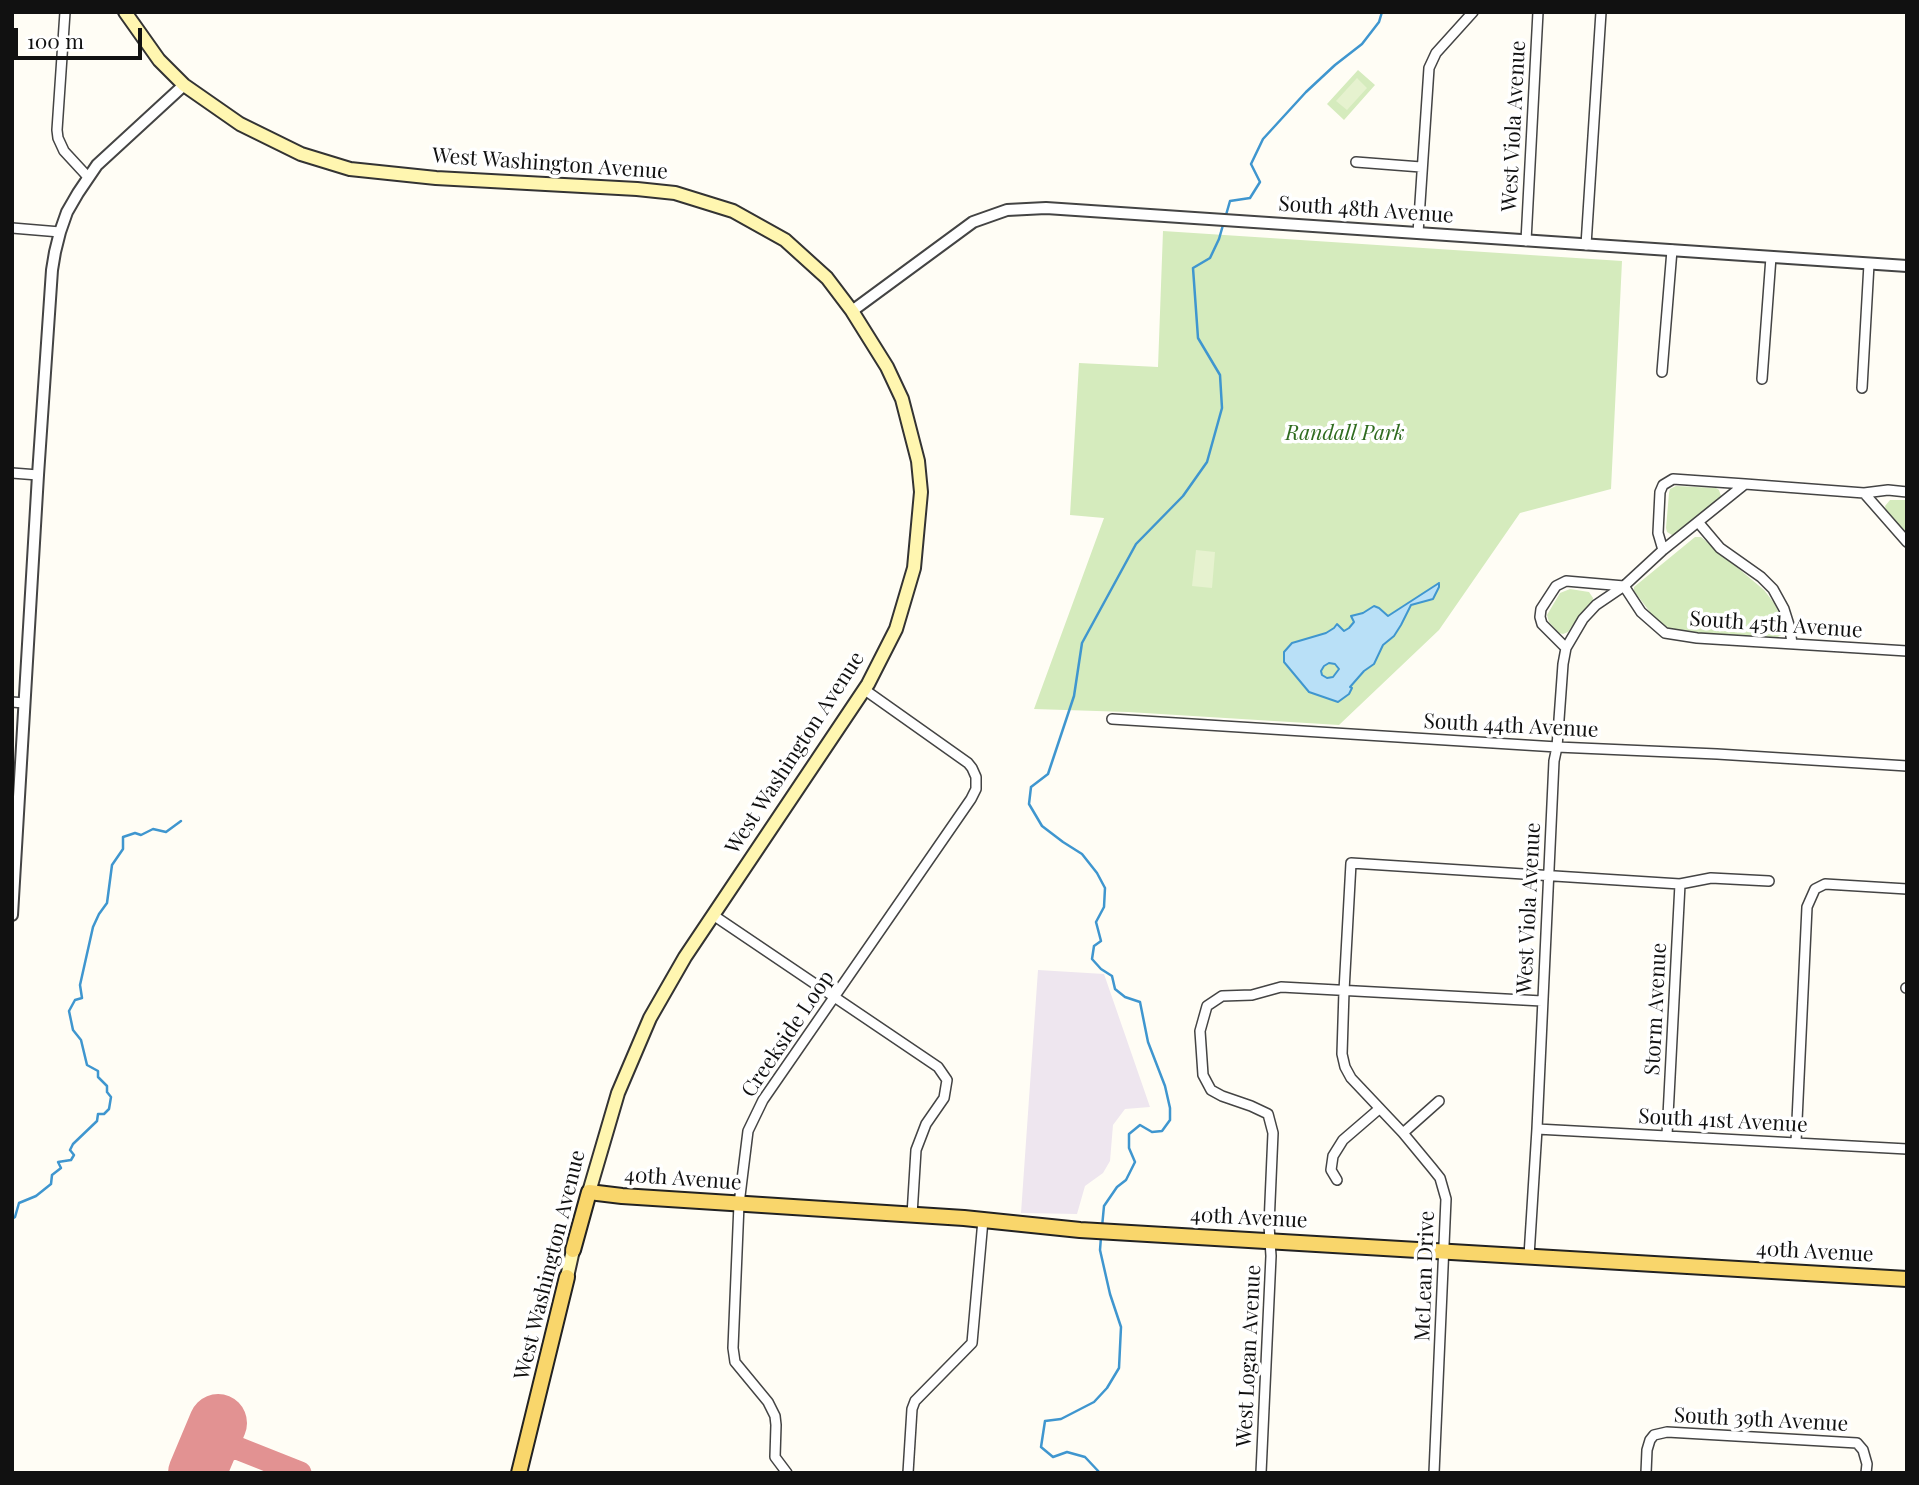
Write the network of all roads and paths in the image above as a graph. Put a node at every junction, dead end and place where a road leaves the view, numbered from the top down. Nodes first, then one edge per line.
1 (65, 12) edge
2 (125, 12) edge
3 (1473, 12) edge
4 (1538, 12) edge
5 (1601, 12) edge
6 (184, 85) junction
7 (1356, 162) dead end
8 (1422, 167) junction
9 (88, 177) junction
10 (12, 229) edge
11 (60, 232) junction
12 (1418, 233) junction
13 (1526, 241) junction
14 (1586, 245) junction
15 (1672, 250) junction
16 (1771, 257) junction
17 (1869, 264) junction
18 (1907, 266) edge
19 (852, 311) junction
20 (1662, 372) dead end
21 (1762, 379) dead end
22 (1862, 388) dead end
23 (12, 473) edge
24 (38, 475) junction
25 (1745, 484) junction
26 (1907, 492) edge
27 (1864, 493) junction
28 (1698, 522) junction
29 (1907, 542) edge
30 (1663, 550) junction
31 (1624, 586) junction
32 (1792, 644) junction
33 (1566, 648) junction
34 (1907, 651) edge
35 (865, 690) junction
36 (12, 702) edge
37 (24, 703) junction
38 (1112, 719) dead end
39 (1557, 747) junction
40 (1907, 766) edge
41 (1549, 876) junction
42 (1769, 881) dead end
43 (1680, 884) junction
44 (1907, 889) edge
45 (12, 915) edge
46 (713, 915) junction
47 (1344, 991) junction
48 (834, 997) junction
49 (1542, 1001) junction
50 (1439, 1101) dead end
51 (1379, 1109) junction
52 (1537, 1129) junction
53 (1403, 1133) junction
54 (1667, 1135) junction
55 (1796, 1142) junction
56 (1907, 1149) edge
57 (1337, 1180) dead end
58 (589, 1192) junction
59 (739, 1204) junction
60 (912, 1215) junction
61 (983, 1220) junction
62 (1271, 1241) junction
63 (573, 1250) joint
64 (1445, 1251) junction
65 (1530, 1256) junction
66 (567, 1277) joint
67 (1907, 1279) edge
68 (519, 1473) edge
69 (787, 1473) edge
70 (908, 1473) edge
71 (1261, 1473) edge
72 (1434, 1473) edge
73 (1646, 1473) edge
74 (1867, 1473) edge

1 - 9 street
2 - 6 main road, West Washington Avenue
3 - 8 street
4 - 13 street, West Viola Avenue
5 - 14 street
6 - 9 street
6 - 19 main road, West Washington Avenue
7 - 8 street
8 - 12 street
9 - 11 street
10 - 11 street
11 - 24 street
12 - 13 street, South 48th Avenue
12 - 19 street, South 48th Avenue
13 - 14 street, South 48th Avenue
14 - 15 street, South 48th Avenue
15 - 16 street, South 48th Avenue
15 - 20 street
16 - 17 street, South 48th Avenue
16 - 21 street
17 - 18 street, South 48th Avenue
17 - 22 street
19 - 35 main road, West Washington Avenue
23 - 24 street
24 - 37 street
25 - 27 street
25 - 28 street, West Viola Avenue
25 - 30 street
26 - 27 street
27 - 29 street
28 - 30 street, West Viola Avenue
28 - 32 street
30 - 31 street, West Viola Avenue
31 - 32 street, South 45th Avenue
31 - 33 street, West Viola Avenue
31 - 33 street
32 - 34 street, South 45th Avenue
33 - 39 street, West Viola Avenue
35 - 46 main road, West Washington Avenue
35 - 48 street, Creekside Loop
36 - 37 street
37 - 45 street
38 - 39 street, South 44th Avenue
39 - 40 street, South 44th Avenue
39 - 41 street, West Viola Avenue
41 - 43 street
41 - 47 street, McLean Drive
41 - 49 street, West Viola Avenue
42 - 43 street
43 - 54 street, Storm Avenue
44 - 55 street
46 - 48 street
46 - 58 main road, West Washington Avenue
47 - 49 street
47 - 51 street, McLean Drive
47 - 62 street, West Logan Avenue
48 - 59 street, Creekside Loop
48 - 60 street
49 - 52 street, West Viola Avenue
50 - 53 street
51 - 53 street, McLean Drive
51 - 57 street
52 - 54 street, South 41st Avenue
52 - 65 street, West Viola Avenue
53 - 64 street, McLean Drive
54 - 55 street, South 41st Avenue
55 - 56 street, South 41st Avenue
58 - 59 main road, 40th Avenue
58 - 63 main road, West Washington Avenue
59 - 60 main road, 40th Avenue
59 - 69 street, Creekside Loop
60 - 61 main road, 40th Avenue
61 - 62 main road, 40th Avenue
61 - 70 street
62 - 64 main road, 40th Avenue
62 - 71 street, West Logan Avenue
63 - 66 main road, West Washington Avenue
64 - 65 main road, 40th Avenue
64 - 72 street, McLean Drive
65 - 67 main road, 40th Avenue
66 - 68 main road, West Washington Avenue
73 - 74 street, South 39th Avenue

